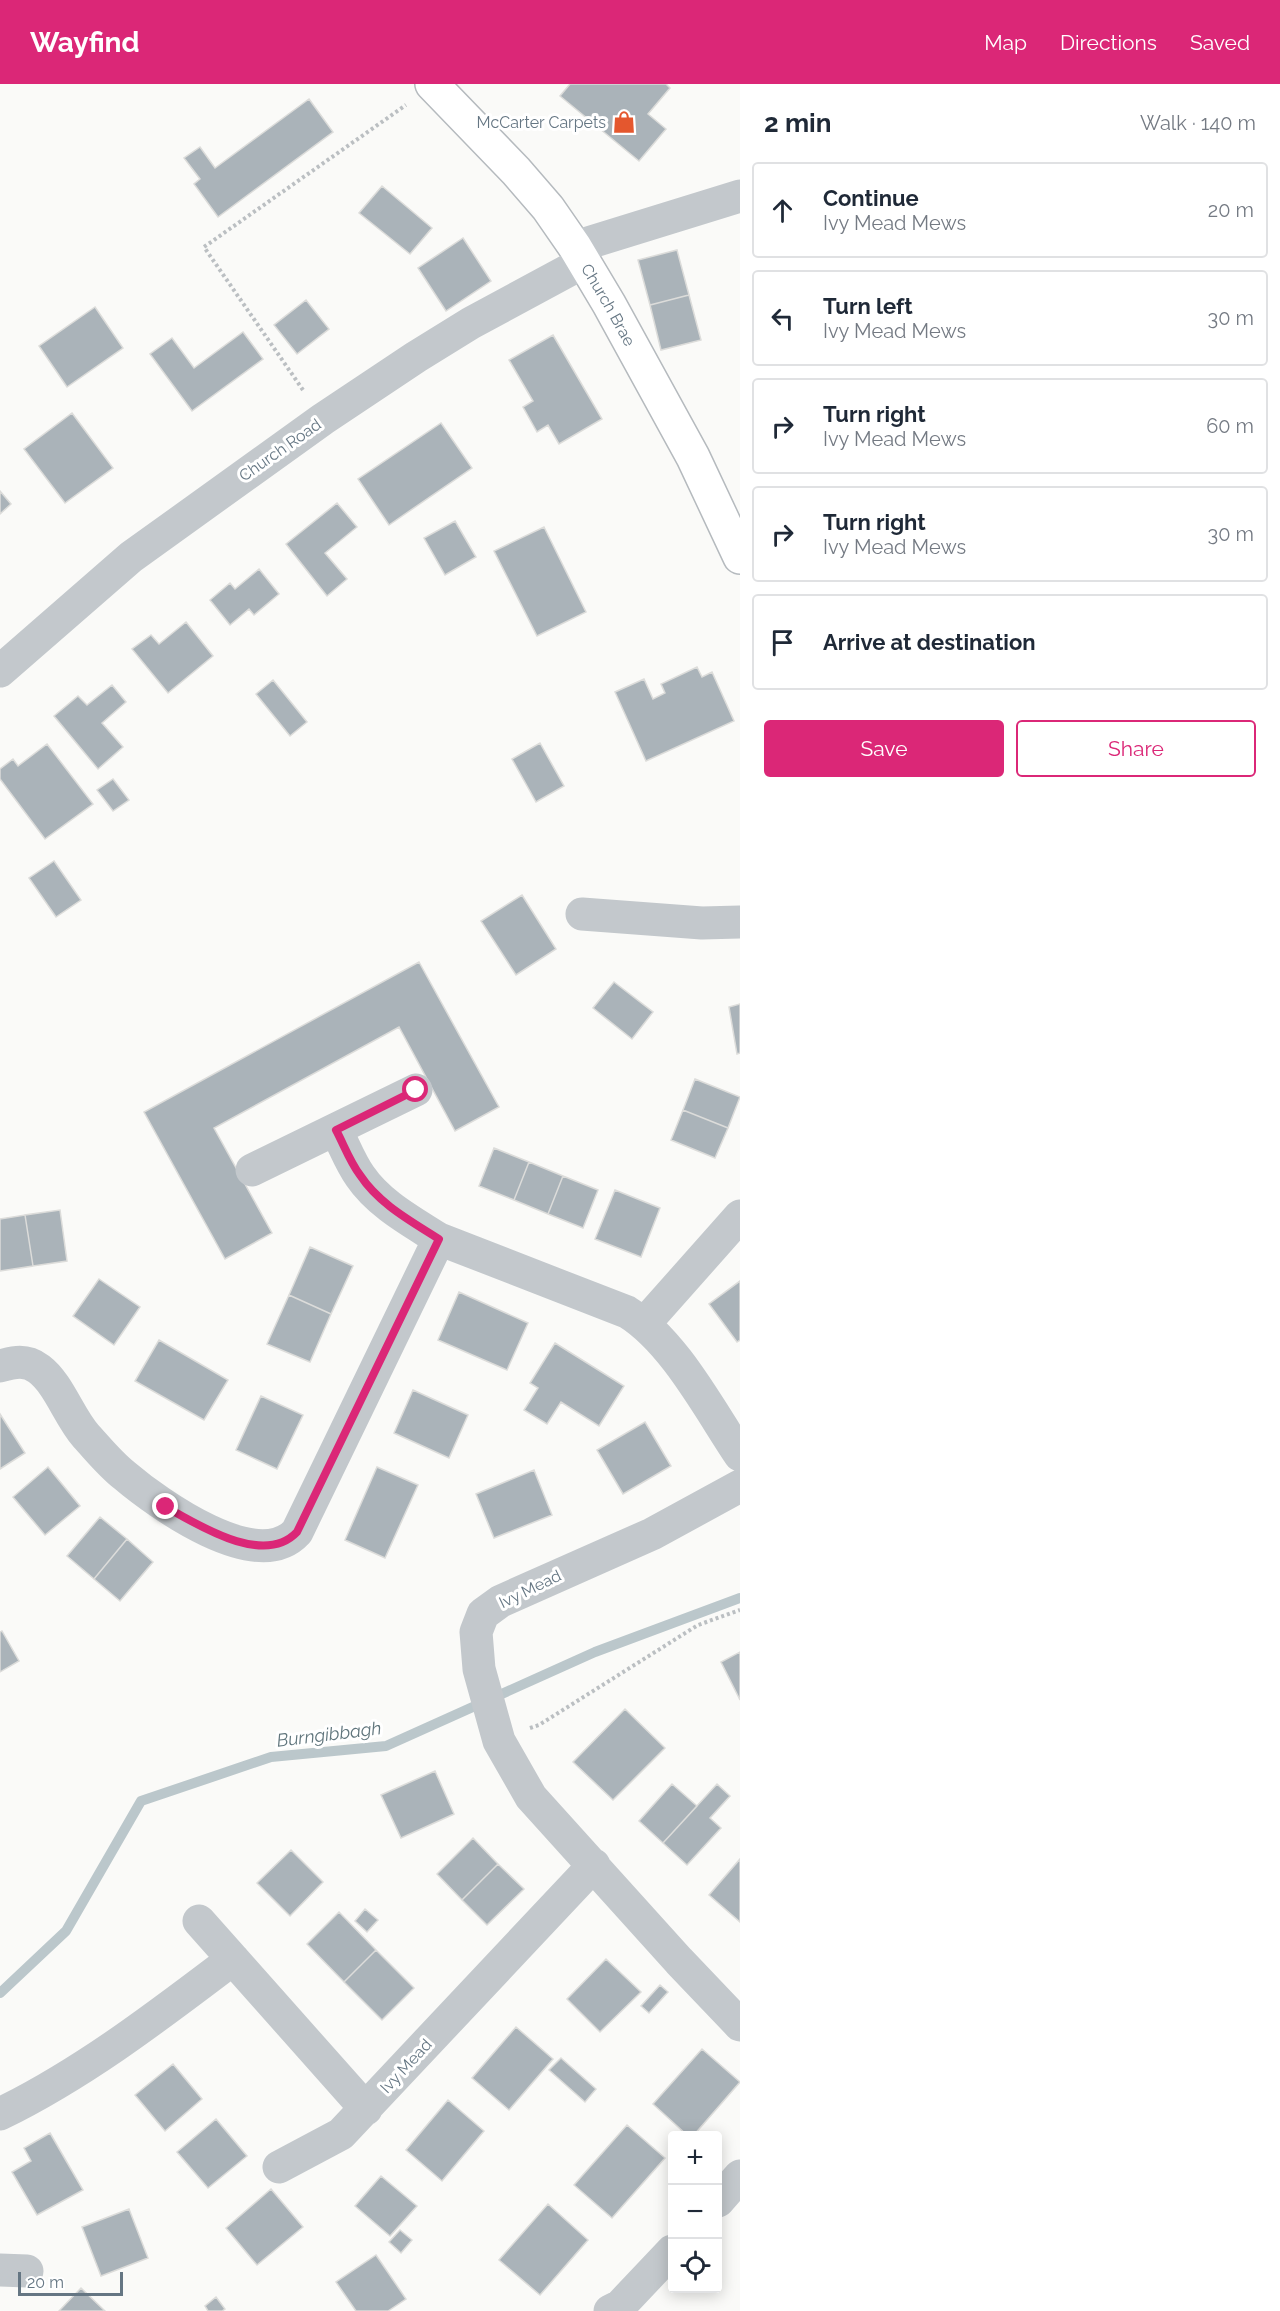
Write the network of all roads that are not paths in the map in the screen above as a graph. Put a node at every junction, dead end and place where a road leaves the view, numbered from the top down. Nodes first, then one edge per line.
1 (433, 85) edge
2 (740, 196) edge
3 (580, 255) junction
4 (740, 557) edge
5 (0, 671) edge
6 (582, 914) dead end
7 (740, 922) edge
8 (416, 1090) dead end
9 (336, 1130) junction
10 (252, 1170) dead end
11 (740, 1216) edge
12 (439, 1239) junction
13 (645, 1323) junction
14 (0, 1366) edge
15 (740, 1455) edge
16 (740, 1486) edge
17 (594, 1865) junction
18 (199, 1921) dead end
19 (233, 1959) junction
20 (740, 2025) edge
21 (366, 2109) junction
22 (0, 2114) edge
23 (279, 2167) dead end
24 (740, 2176) edge
25 (722, 2196) edge
26 (668, 2255) edge
27 (610, 2311) edge

1 - 3 main road, Church Brae
2 - 3 street, Church Road
3 - 4 main road, Church Brae
3 - 5 street, Church Road
6 - 7 street
8 - 9 street
9 - 10 street
9 - 12 street
11 - 13 street
12 - 13 street
12 - 14 street
13 - 15 street
16 - 17 street, Ivy Mead
17 - 20 street, Ivy Mead
17 - 21 street, Ivy Mead
18 - 19 street, Ivy Mead
19 - 21 street, Ivy Mead
19 - 22 street
21 - 23 street, Ivy Mead
24 - 25 street
26 - 27 street

